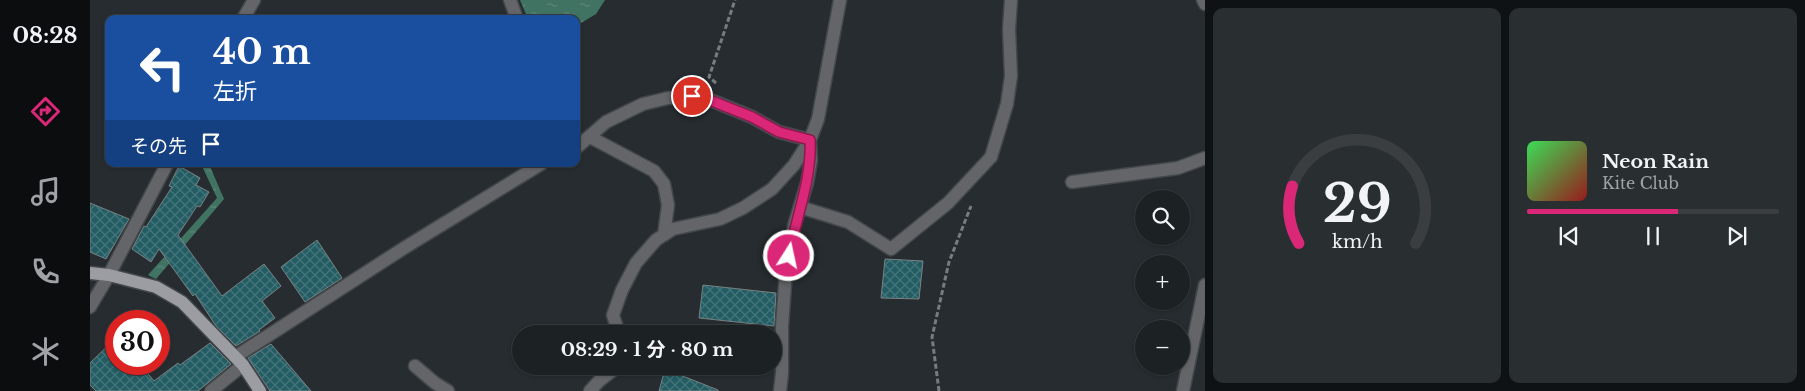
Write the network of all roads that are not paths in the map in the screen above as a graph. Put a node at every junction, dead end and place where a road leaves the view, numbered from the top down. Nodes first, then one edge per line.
1 (254, 0) edge
2 (510, 0) edge
3 (840, 0) edge
4 (1011, 0) edge
5 (1203, 0) edge
6 (1205, 4) edge
7 (246, 15) edge
8 (516, 15) edge
9 (590, 137) junction
10 (810, 140) junction
11 (580, 145) edge
12 (1205, 158) edge
13 (165, 167) edge
14 (536, 167) edge
15 (1072, 182) dead end
16 (800, 207) junction
17 (664, 235) junction
18 (90, 273) edge
19 (109, 275) junction
20 (1205, 285) edge
21 (90, 307) edge
22 (616, 325) edge
23 (239, 361) junction
24 (414, 366) dead end
25 (607, 375) edge
26 (431, 387) edge
27 (211, 391) edge
28 (260, 391) edge
29 (448, 391) edge
30 (590, 391) edge
31 (780, 391) edge
32 (1183, 391) edge

1 - 7 street
2 - 8 street
3 - 10 street
4 - 16 street
5 - 6 street
9 - 10 street
9 - 11 street
9 - 17 street
10 - 16 street
10 - 17 street
12 - 15 street
13 - 19 street
14 - 23 street
16 - 31 street
17 - 22 street
18 - 19 main road
19 - 21 street
19 - 23 main road
20 - 32 street
23 - 27 street
23 - 28 main road
24 - 26 street
25 - 30 street
26 - 29 street

